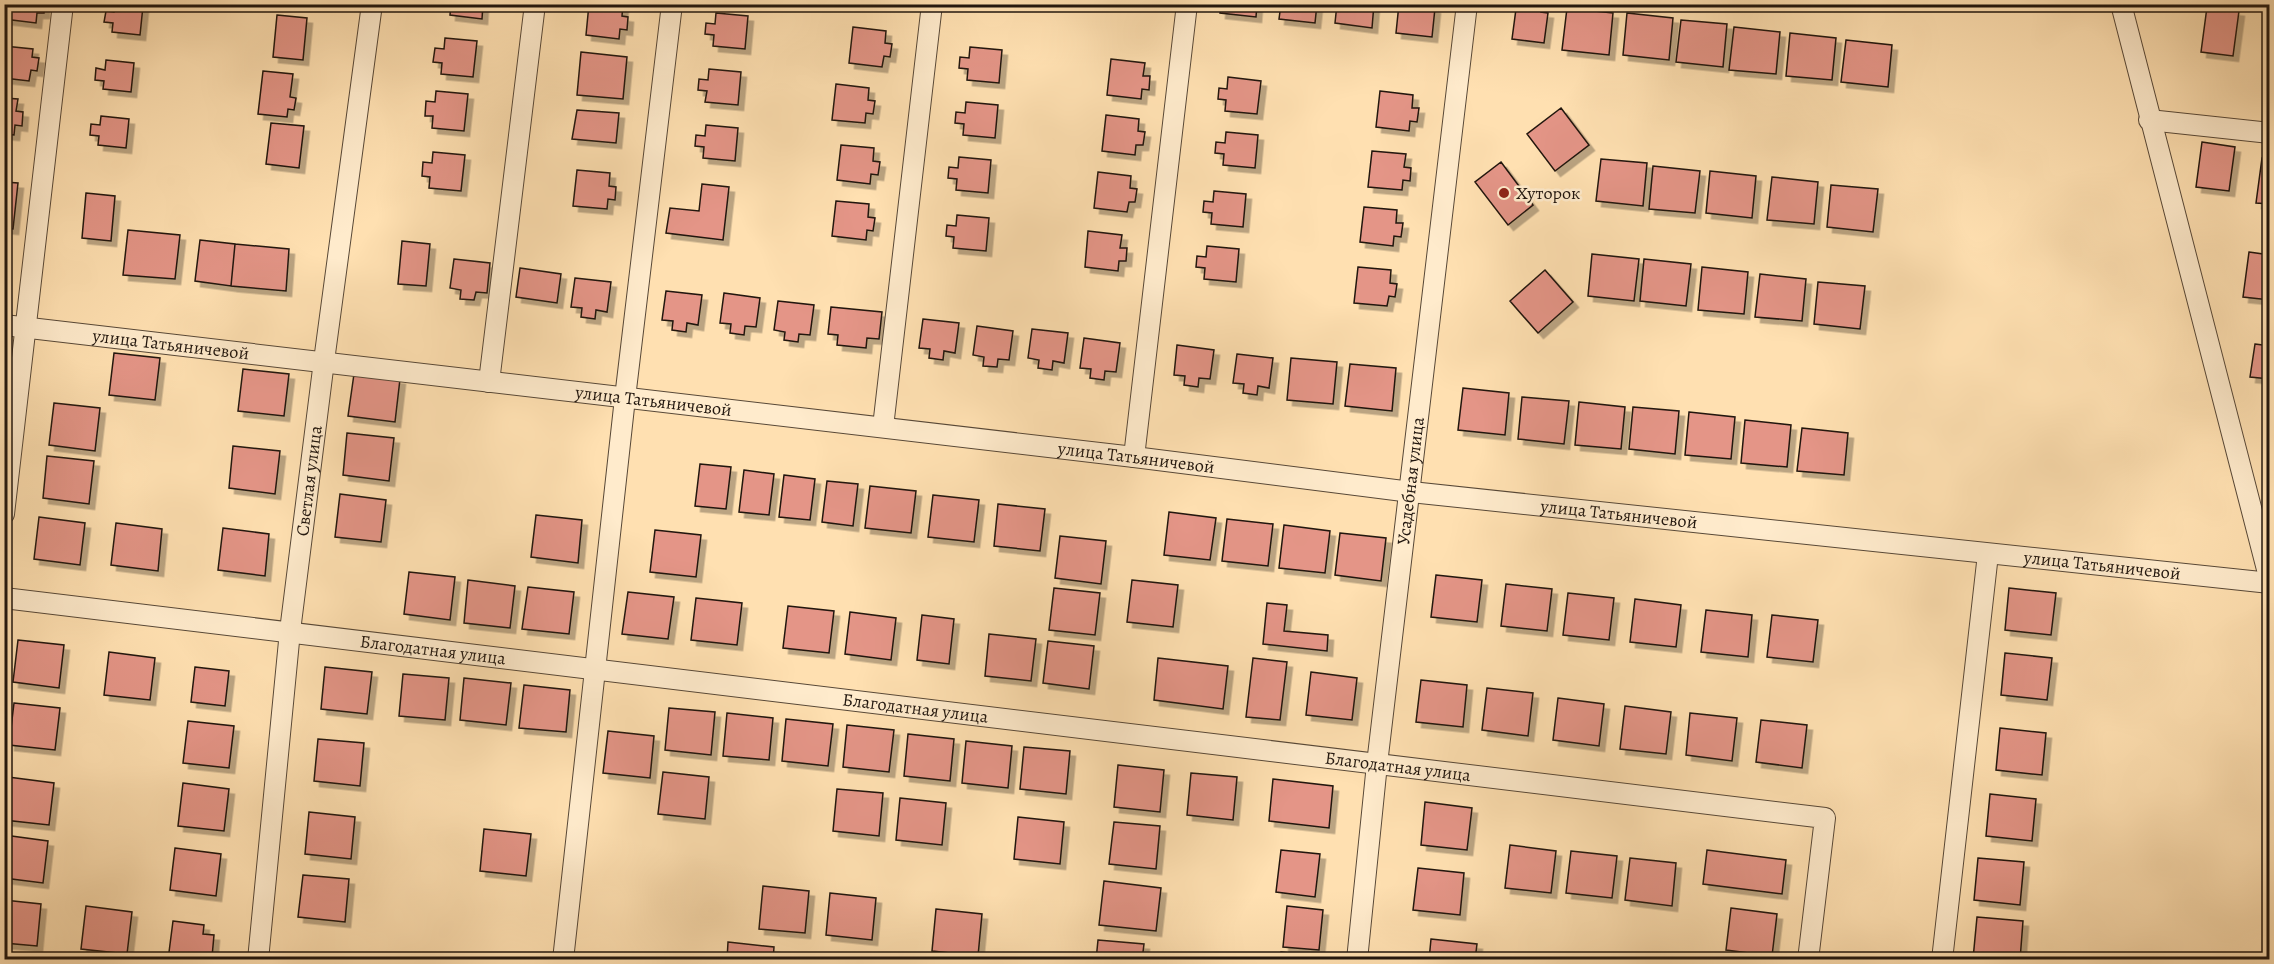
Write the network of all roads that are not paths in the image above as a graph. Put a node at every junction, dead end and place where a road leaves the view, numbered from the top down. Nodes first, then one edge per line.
1 (63, 4) edge
2 (372, 4) edge
3 (535, 4) edge
4 (672, 4) edge
5 (932, 4) edge
6 (1187, 4) edge
7 (1467, 4) edge
8 (2121, 4) edge
9 (2150, 120) junction
10 (2270, 134) edge
11 (4, 325) edge
12 (25, 328) junction
13 (324, 361) junction
14 (489, 382) junction
15 (625, 398) junction
16 (883, 427) junction
17 (1134, 457) junction
18 (1411, 492) junction
19 (4, 514) edge
20 (1988, 554) junction
21 (2270, 582) edge
22 (4, 598) edge
23 (290, 631) junction
24 (596, 669) junction
25 (1377, 764) junction
26 (258, 960) edge
27 (563, 960) edge
28 (1357, 960) edge
29 (1808, 960) edge
30 (1942, 960) edge

1 - 12 street
2 - 13 street, Светлая улица
3 - 14 street
4 - 15 street
5 - 16 street
6 - 17 street
7 - 18 street, Усадебная улица
8 - 9 street
9 - 10 street
9 - 21 street
11 - 12 street, улица Татьяничевой
12 - 13 street, улица Татьяничевой
12 - 19 street
13 - 14 street, улица Татьяничевой
13 - 23 street, Светлая улица
14 - 15 street, улица Татьяничевой
15 - 16 street, улица Татьяничевой
15 - 24 street
16 - 17 street, улица Татьяничевой
17 - 18 street, улица Татьяничевой
18 - 20 street, улица Татьяничевой
18 - 25 street, Усадебная улица
20 - 21 street, улица Татьяничевой
20 - 30 street
22 - 23 street, Благодатная улица
23 - 24 street, Благодатная улица
23 - 26 street, Светлая улица
24 - 25 street, Благодатная улица
24 - 27 street
25 - 28 street, Усадебная улица
25 - 29 street, Благодатная улица

